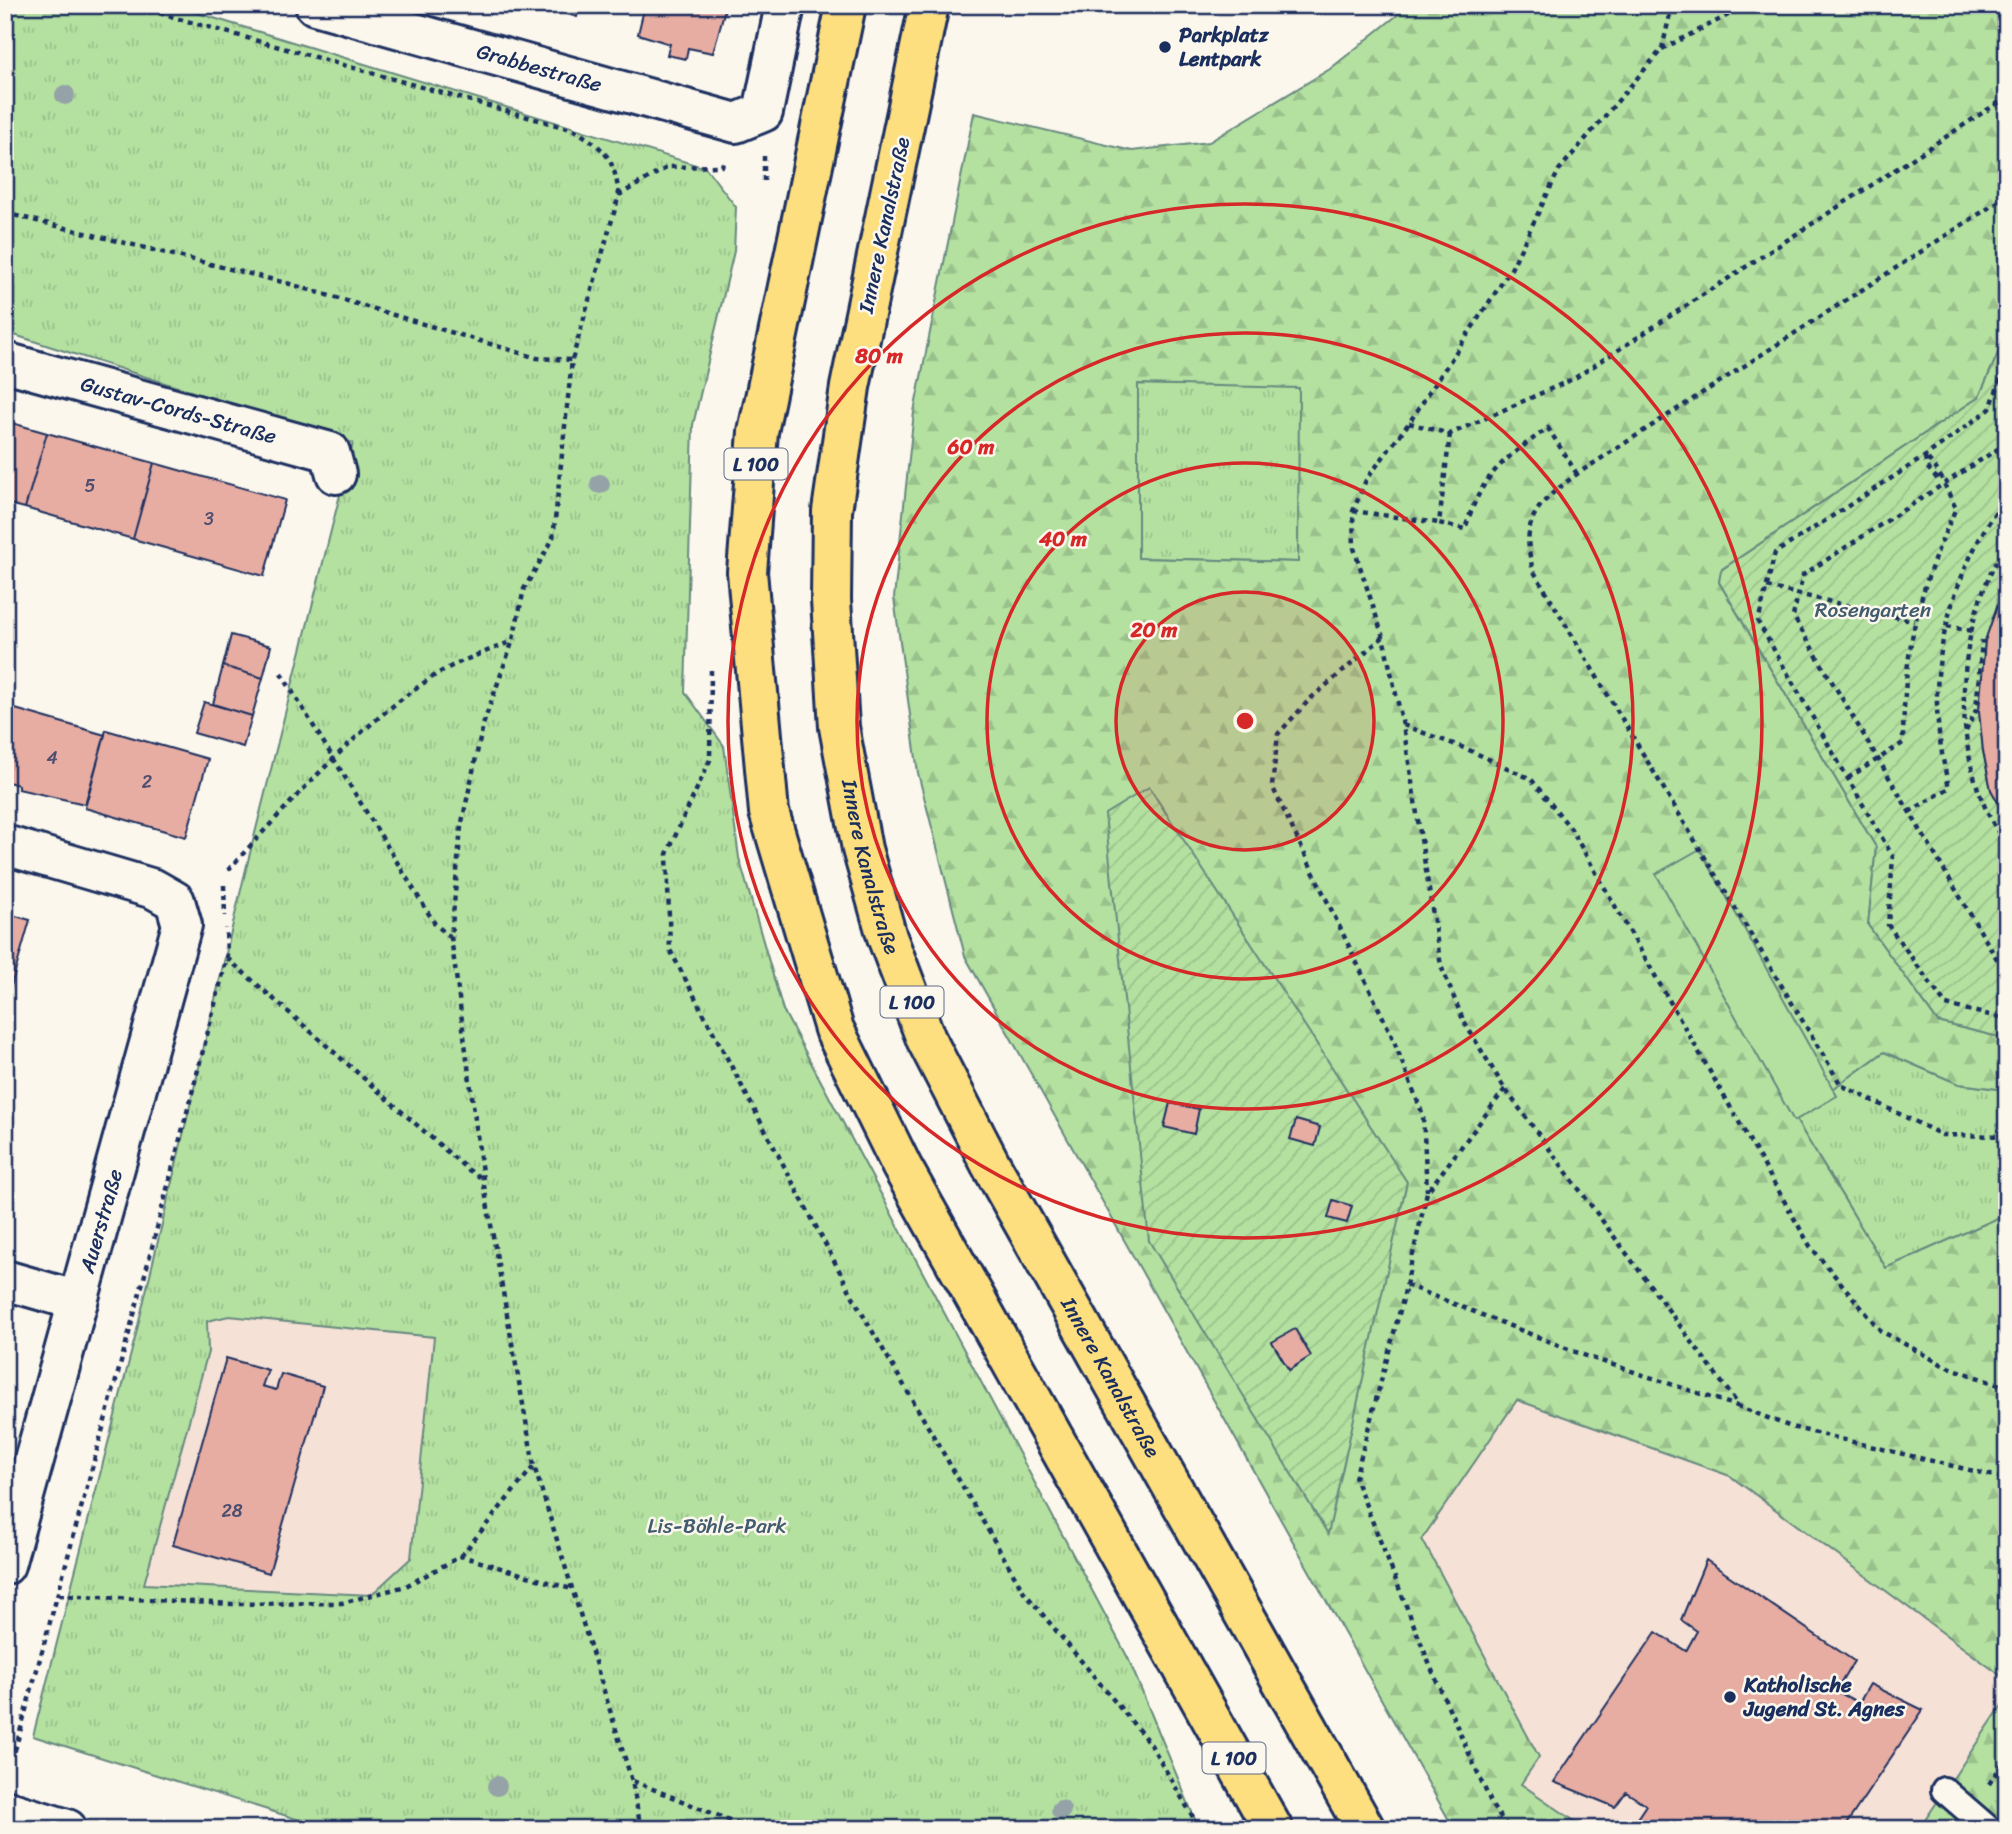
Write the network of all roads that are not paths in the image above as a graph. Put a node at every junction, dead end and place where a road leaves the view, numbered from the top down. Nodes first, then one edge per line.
1 (315, 5) edge
2 (785, 5) edge
3 (846, 5) edge
4 (929, 5) edge
5 (5, 362) edge
6 (336, 474) dead end
7 (5, 845) edge
8 (5, 1280) edge
9 (78, 1301) junction
10 (5, 1565) edge
11 (1944, 1790) dead end
12 (5, 1810) edge
13 (67, 1829) edge
14 (1273, 1829) edge
15 (1365, 1829) edge
16 (1989, 1829) edge

1 - 2 street, Grabbestraße
3 - 14 main road, L 100
4 - 15 main road, Innere Kanalstraße / L 100
5 - 6 street, Gustav-Cords-Straße
7 - 9 street, Auerstraße
8 - 9 street
9 - 10 street, Auerstraße
11 - 16 lane
12 - 13 street

